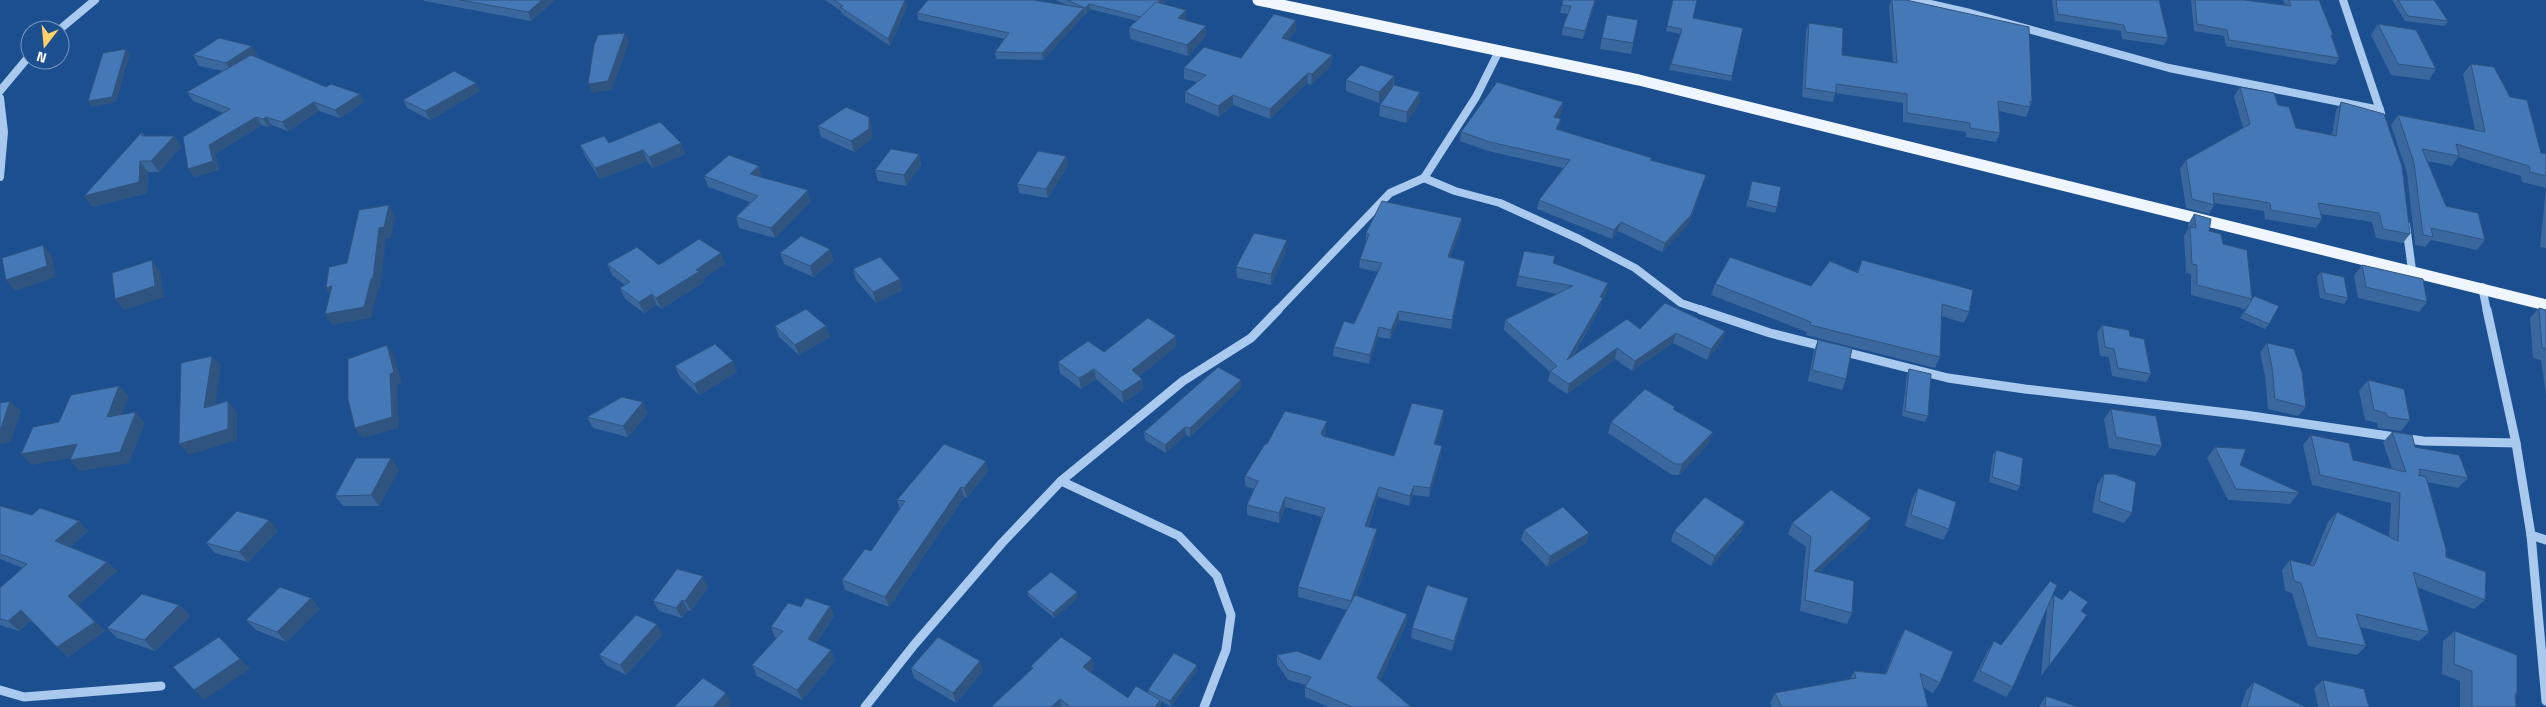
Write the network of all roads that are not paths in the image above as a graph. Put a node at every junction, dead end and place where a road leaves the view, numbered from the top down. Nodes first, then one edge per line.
1 (95, 0) edge
2 (1258, 0) edge
3 (1913, 0) edge
4 (2343, 0) edge
5 (70, 21) edge
6 (1499, 51) junction
7 (20, 67) edge
8 (0, 91) edge
9 (0, 98) edge
10 (2380, 110) junction
11 (2383, 118) edge
12 (0, 177) edge
13 (1424, 178) junction
14 (2405, 212) edge
15 (2412, 270) junction
16 (2482, 287) junction
17 (2546, 305) edge
18 (2516, 443) junction
19 (1062, 481) junction
20 (2531, 535) junction
21 (2546, 540) edge
22 (161, 686) dead end
23 (0, 690) edge
24 (2546, 701) edge
25 (865, 707) edge
26 (1204, 707) edge

1 - 5 street
2 - 6 main road
3 - 10 street
4 - 10 street
6 - 13 street
6 - 15 main road
7 - 8 street
9 - 12 street
10 - 11 street
13 - 18 street
13 - 19 street
14 - 15 street
15 - 16 main road
16 - 17 main road
16 - 18 street
18 - 20 street
19 - 25 street
19 - 26 street
20 - 21 street
20 - 24 street
22 - 23 street

